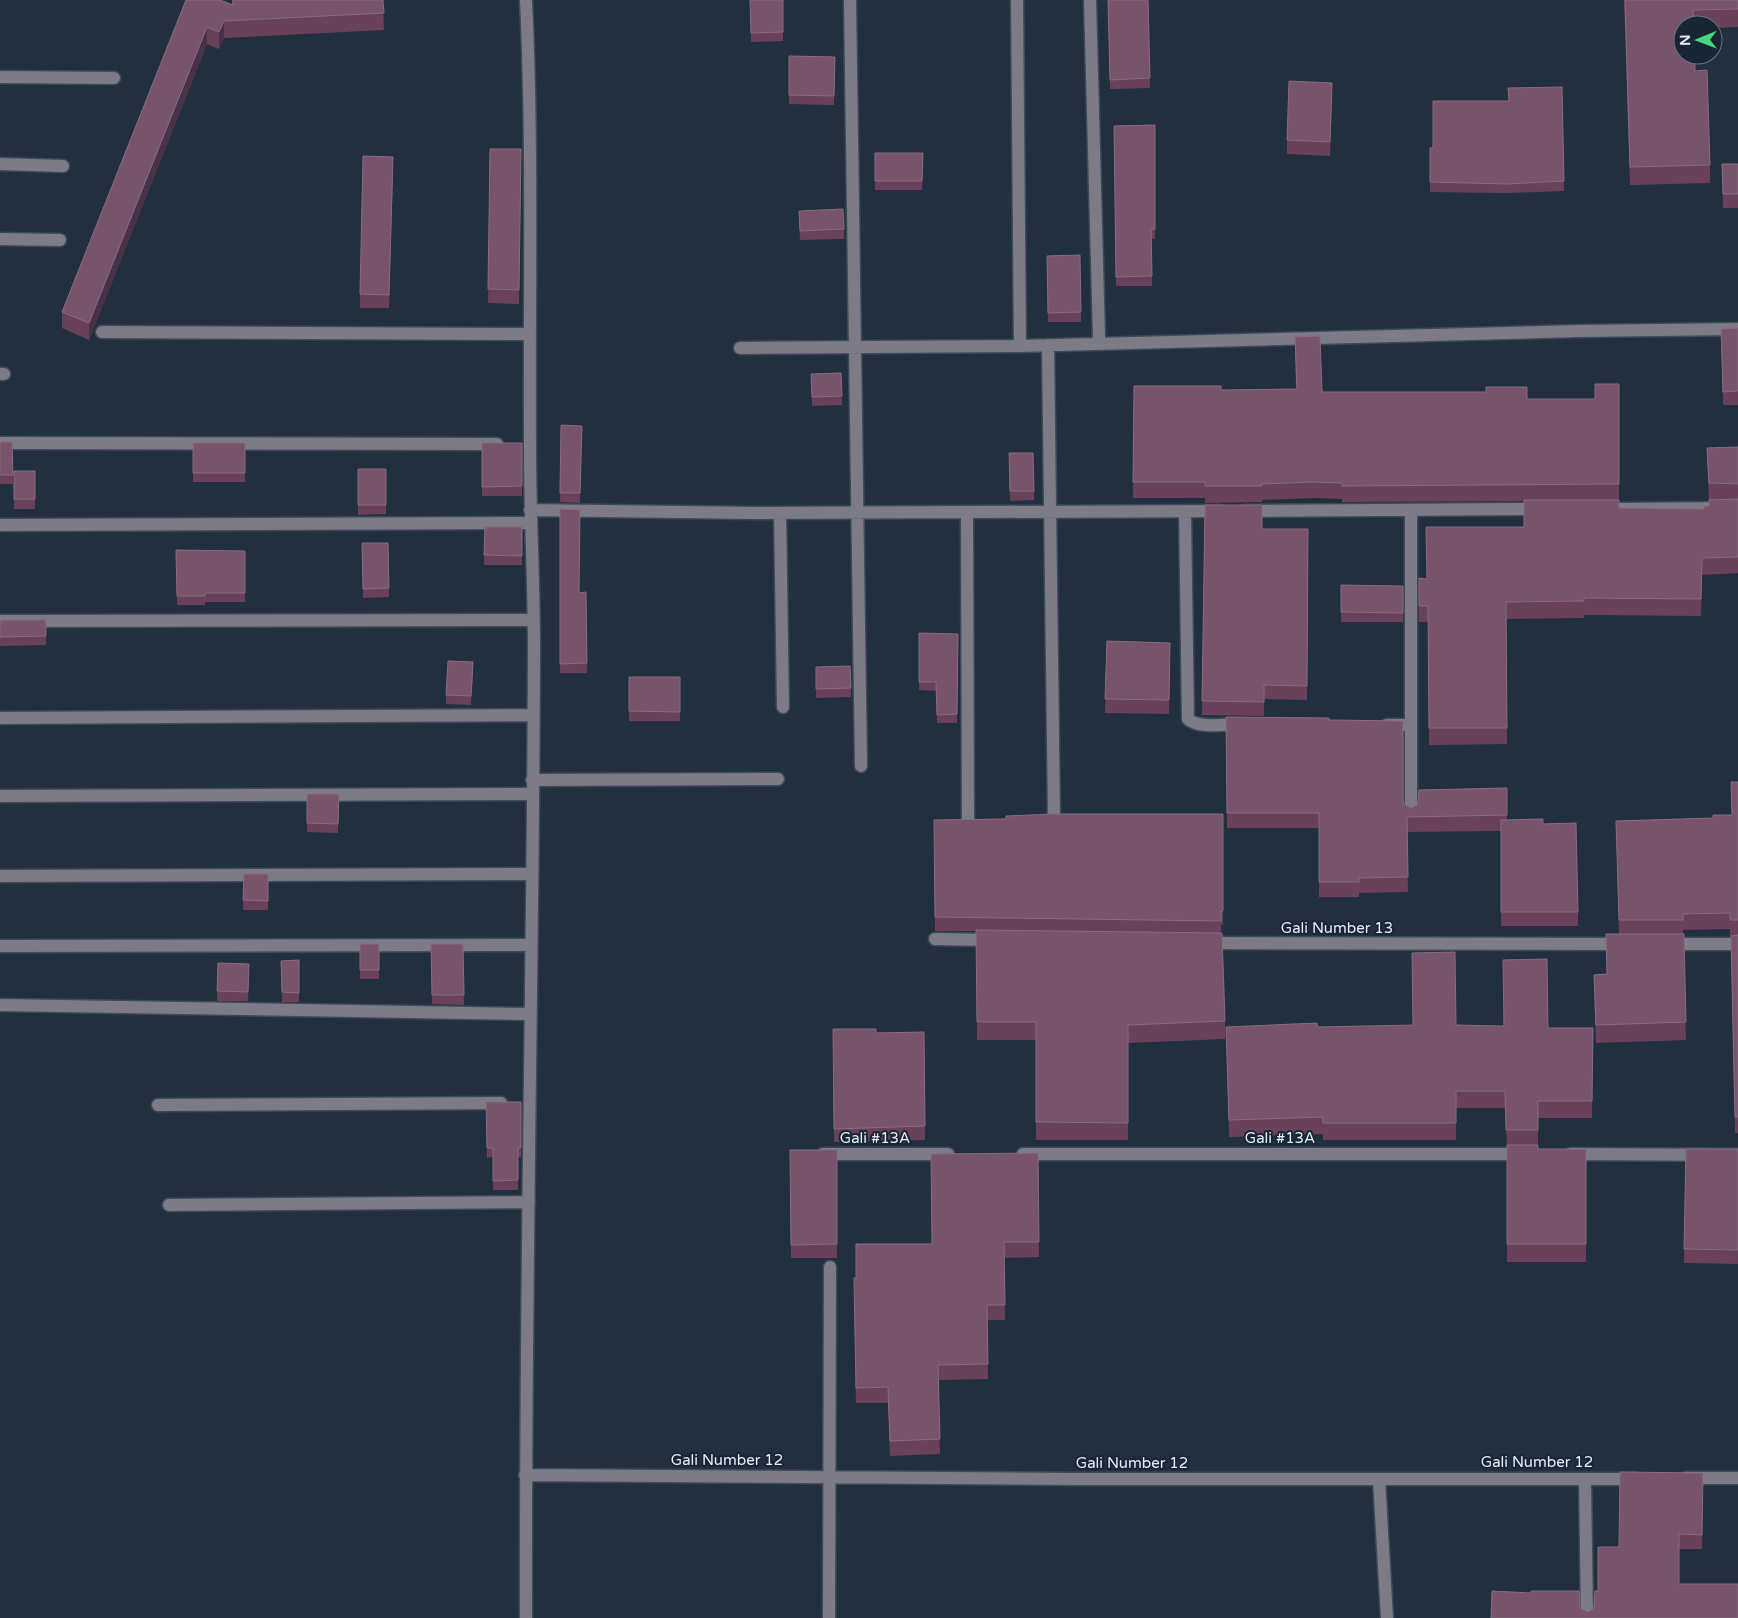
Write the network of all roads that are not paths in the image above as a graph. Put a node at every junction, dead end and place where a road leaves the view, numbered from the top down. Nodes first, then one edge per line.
1 (526, 0) edge
2 (850, 0) edge
3 (1017, 0) edge
4 (1090, 0) edge
5 (0, 78) edge
6 (114, 78) dead end
7 (0, 164) edge
8 (63, 166) dead end
9 (0, 239) edge
10 (60, 240) dead end
11 (1738, 329) edge
12 (102, 332) dead end
13 (530, 334) junction
14 (1096, 343) junction
15 (1020, 346) junction
16 (1048, 346) junction
17 (855, 347) junction
18 (740, 348) dead end
19 (0, 443) edge
20 (520, 444) junction
21 (1738, 508) edge
22 (1550, 509) edge
23 (1599, 509) edge
24 (1411, 510) junction
25 (1050, 512) junction
26 (1186, 512) junction
27 (780, 513) junction
28 (857, 513) junction
29 (967, 513) junction
30 (530, 517) junction
31 (0, 525) edge
32 (533, 620) junction
33 (0, 621) edge
34 (783, 707) dead end
35 (533, 716) junction
36 (0, 718) edge
37 (1252, 724) edge
38 (1372, 725) edge
39 (1411, 725) junction
40 (861, 766) dead end
41 (778, 779) dead end
42 (532, 780) junction
43 (532, 794) junction
44 (0, 796) edge
45 (1411, 815) edge
46 (1054, 819) edge
47 (968, 822) edge
48 (531, 874) junction
49 (0, 876) edge
50 (935, 939) dead end
51 (1004, 940) edge
52 (1192, 943) edge
53 (1638, 944) edge
54 (1658, 944) edge
55 (1738, 944) edge
56 (0, 946) edge
57 (530, 946) junction
58 (0, 1005) edge
59 (529, 1014) junction
60 (519, 1103) junction
61 (158, 1106) dead end
62 (823, 1154) edge
63 (962, 1154) edge
64 (1011, 1154) edge
65 (1537, 1154) edge
66 (1557, 1154) edge
67 (1738, 1155) edge
68 (529, 1202) junction
69 (169, 1205) dead end
70 (830, 1267) dead end
71 (525, 1475) junction
72 (830, 1476) junction
73 (1652, 1478) edge
74 (1671, 1478) edge
75 (1738, 1478) edge
76 (1379, 1479) junction
77 (1585, 1479) junction
78 (526, 1618) edge
79 (829, 1618) edge
80 (1387, 1618) edge
81 (1587, 1618) edge

1 - 13 street
2 - 17 street
3 - 15 street
4 - 14 street
5 - 6 street
7 - 8 street
9 - 10 street
11 - 14 street
12 - 13 street
13 - 20 street
14 - 16 street
15 - 16 street
15 - 17 street
16 - 25 street
17 - 18 street
17 - 28 street
19 - 20 street
20 - 30 street
21 - 23 street
22 - 24 street
24 - 26 street
24 - 39 street
25 - 26 street
25 - 29 street
25 - 46 street
26 - 37 street
27 - 28 street
27 - 30 street
27 - 34 street
28 - 29 street
28 - 40 street
29 - 47 street
30 - 31 street
30 - 32 street
32 - 33 street
32 - 35 street
35 - 36 street
35 - 42 street
38 - 39 street
39 - 45 street
41 - 42 street
42 - 43 street
43 - 44 street
43 - 48 street
48 - 49 street
48 - 57 street
50 - 51 street
52 - 53 street, Gali Number 13
54 - 55 street
56 - 57 street
57 - 59 street
58 - 59 street
59 - 60 street
60 - 61 street
60 - 68 street
62 - 63 street, Gali #13A
64 - 65 street, Gali #13A
66 - 67 street
68 - 69 street
68 - 71 street
70 - 72 street
71 - 72 street, Gali Number 12
71 - 78 street
72 - 76 street, Gali Number 12
72 - 79 street
73 - 77 street, Gali Number 12
74 - 75 street
76 - 77 street, Gali Number 12
76 - 80 street
77 - 81 street

